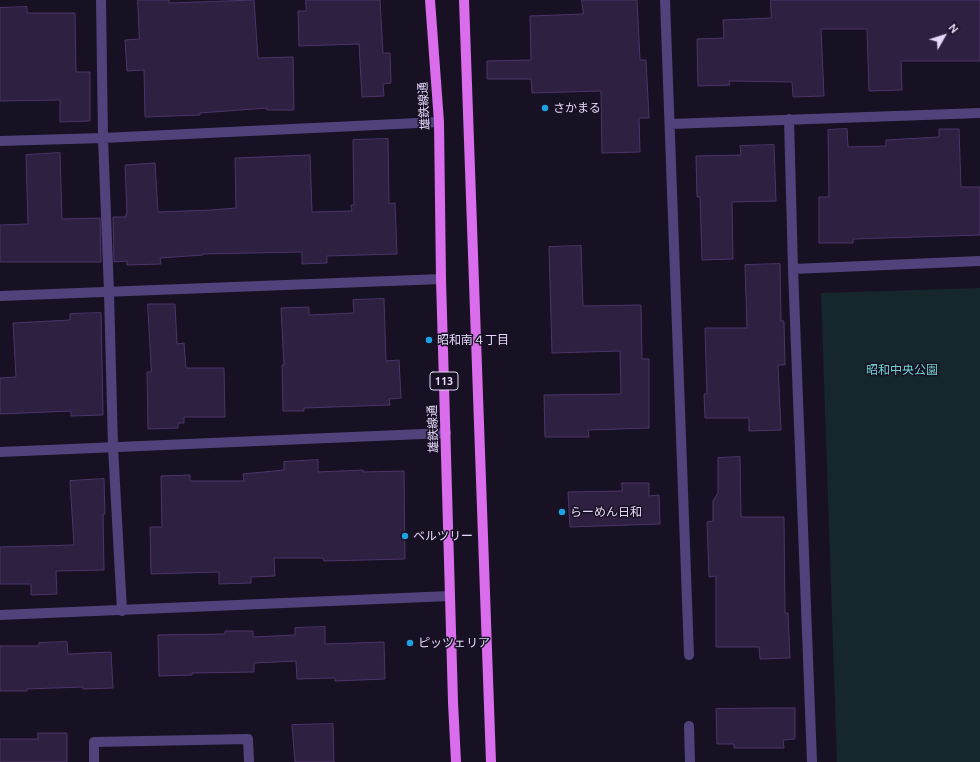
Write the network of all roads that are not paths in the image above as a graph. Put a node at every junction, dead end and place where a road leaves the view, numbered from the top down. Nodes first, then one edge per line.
1 (101, 0) edge
2 (430, 0) edge
3 (464, 0) edge
4 (665, 0) edge
5 (980, 113) edge
6 (789, 119) junction
7 (439, 122) junction
8 (670, 124) junction
9 (103, 138) junction
10 (0, 141) edge
11 (980, 261) edge
12 (793, 268) junction
13 (441, 279) junction
14 (109, 292) junction
15 (0, 296) edge
16 (446, 433) junction
17 (113, 447) junction
18 (0, 452) edge
19 (450, 596) junction
20 (122, 610) junction
21 (0, 615) edge
22 (689, 655) dead end
23 (689, 726) dead end
24 (94, 762) edge
25 (249, 762) edge
26 (456, 762) edge
27 (491, 762) edge
28 (690, 762) edge
29 (812, 762) edge

1 - 9 street
2 - 7 main road, 雄鉄線通 / 113
3 - 27 main road
4 - 8 street
5 - 6 street
6 - 8 street
6 - 12 street
7 - 9 street
7 - 13 main road, 雄鉄線通 / 113
8 - 22 street
9 - 10 street
9 - 14 street
11 - 12 street
12 - 29 street
13 - 14 street
13 - 16 main road, 雄鉄線通 / 113
14 - 15 street
14 - 17 street
16 - 17 street
16 - 19 main road, 雄鉄線通 / 113
17 - 18 street
17 - 20 street
19 - 20 street
19 - 26 main road, 雄鉄線通 / 113
20 - 21 street
23 - 28 street
24 - 25 street

